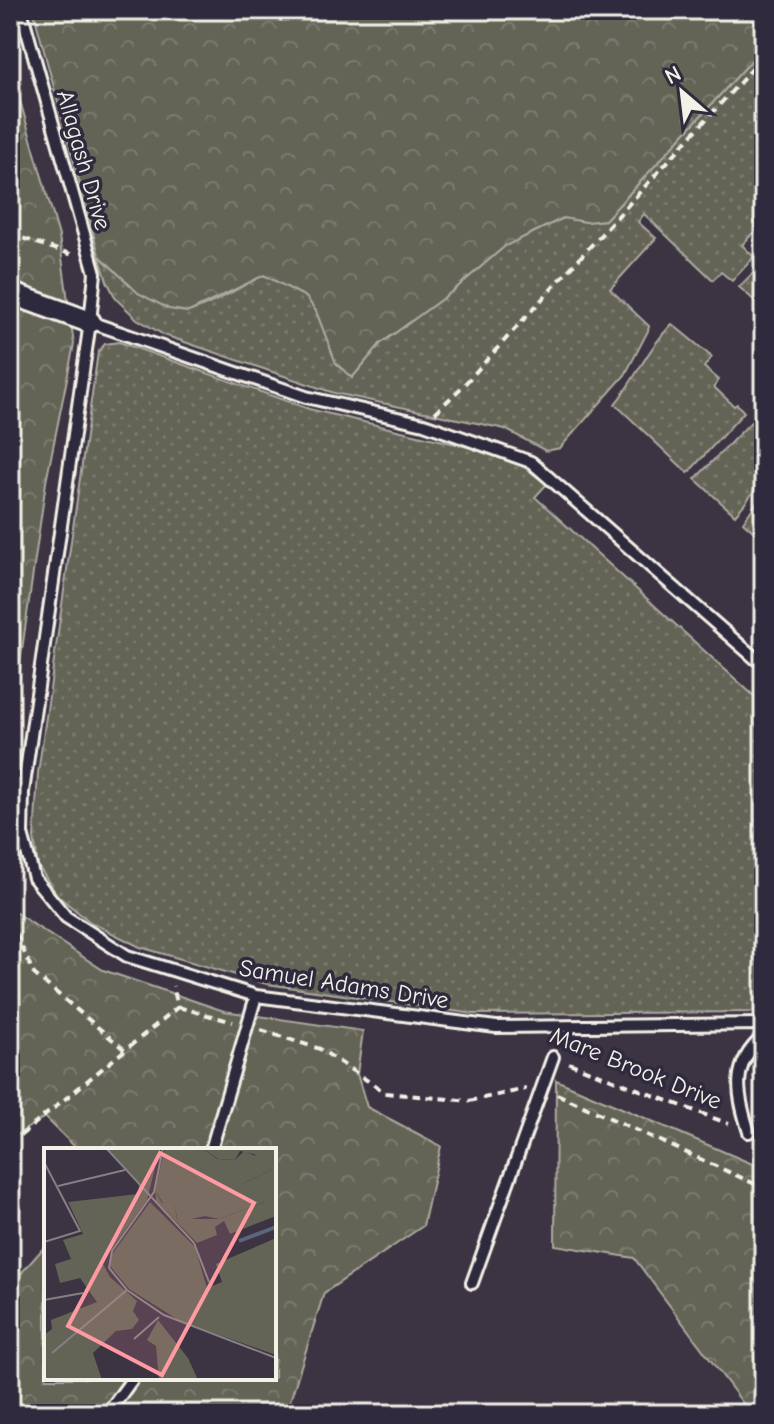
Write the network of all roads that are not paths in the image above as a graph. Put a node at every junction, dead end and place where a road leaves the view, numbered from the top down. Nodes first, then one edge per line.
1 (21, 10) edge
2 (10, 293) edge
3 (90, 322) junction
4 (756, 659) dead end
5 (256, 996) junction
6 (764, 1024) edge
7 (764, 1036) edge
8 (553, 1057) road end
9 (749, 1132) road end
10 (212, 1148) edge
11 (472, 1283) dead end
12 (132, 1380) edge
13 (107, 1414) edge

1 - 3 lane, Allagash Drive
2 - 3 street
3 - 4 lane
3 - 5 lane, Samuel Adams Drive
5 - 6 lane, Samuel Adams Drive
5 - 10 lane
7 - 9 lane
8 - 11 lane
12 - 13 lane

